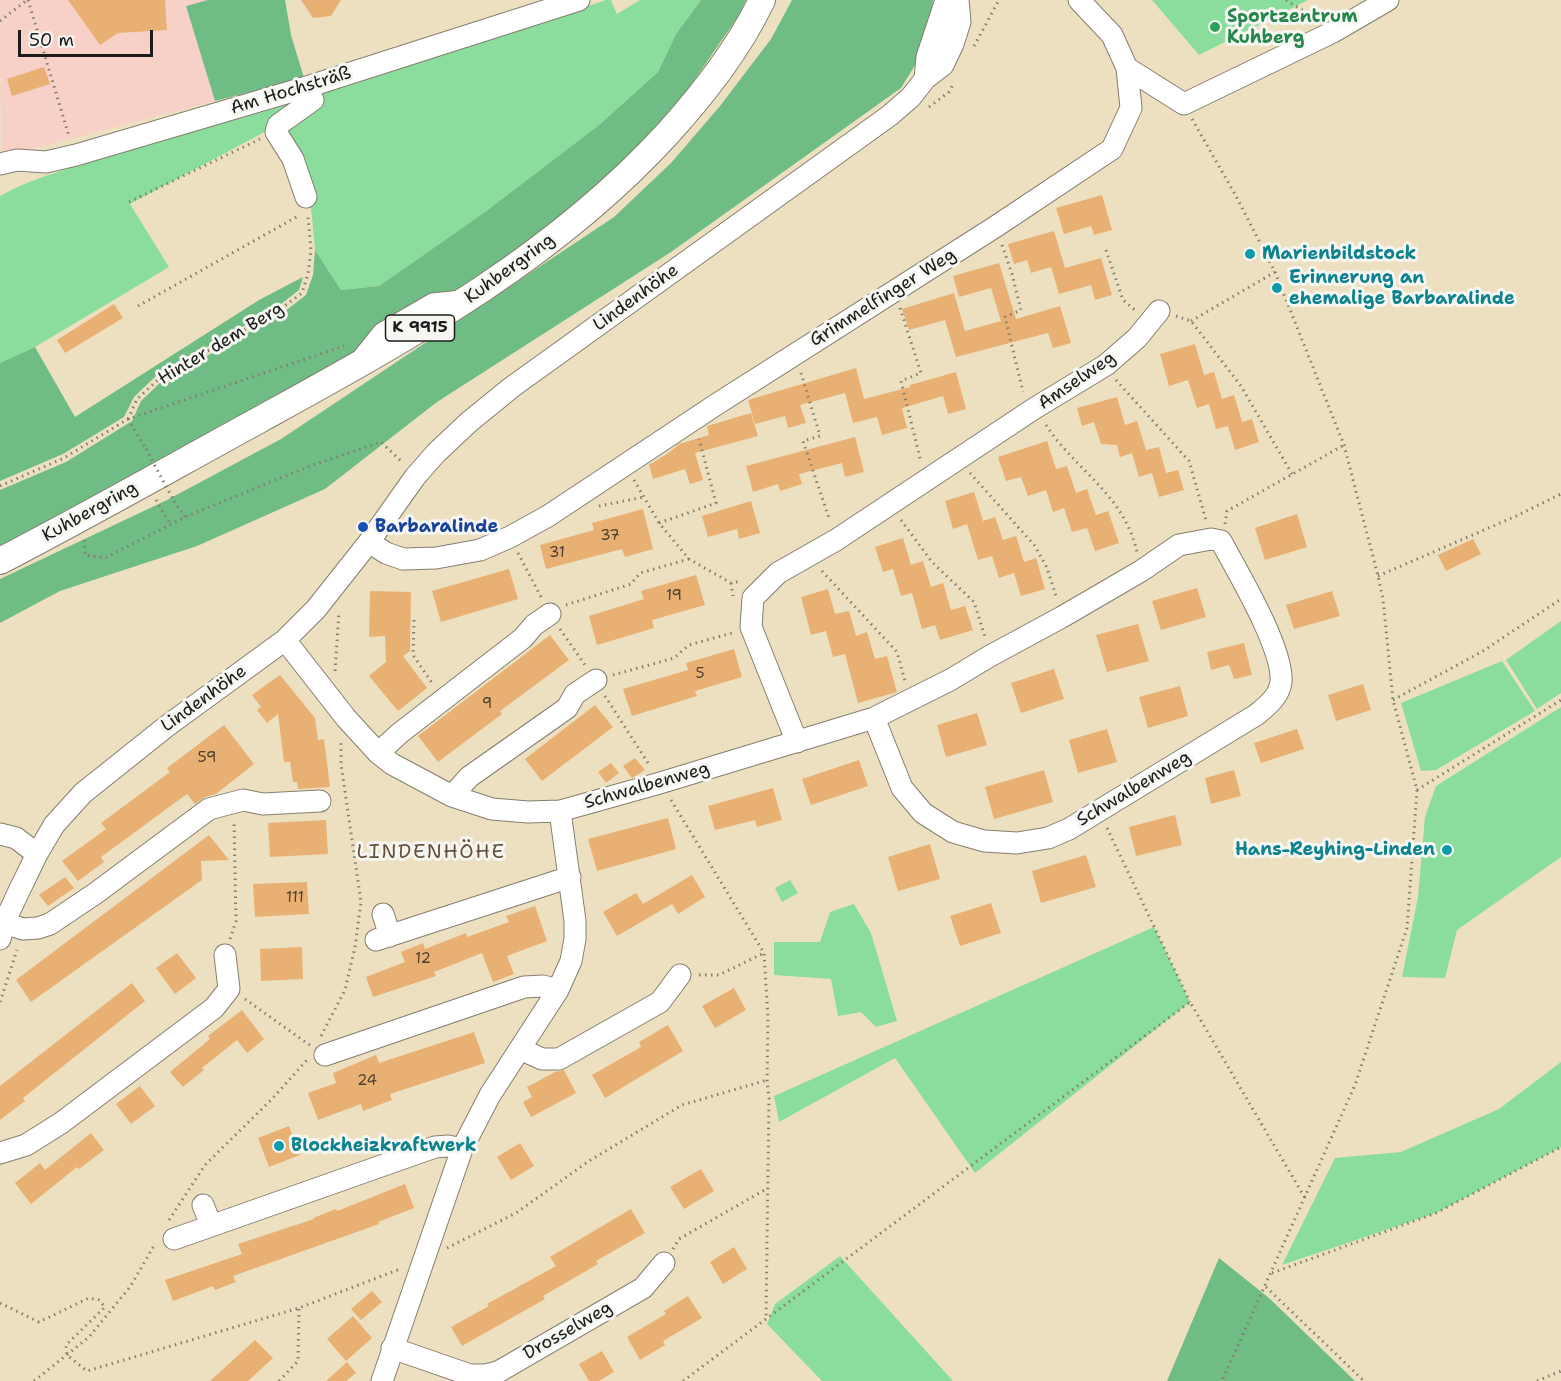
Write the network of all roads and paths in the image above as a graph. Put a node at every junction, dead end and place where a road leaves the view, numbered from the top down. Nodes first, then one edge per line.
1 (28, 0) edge
2 (579, 0) edge
3 (762, 0) edge
4 (946, 0) edge
5 (958, 0) edge
6 (1079, 0) edge
7 (1286, 0) edge
8 (1388, 0) edge
9 (0, 21) edge
10 (1333, 32) junction
11 (1127, 68) junction
12 (925, 79) junction
13 (306, 87) junction
14 (1184, 104) junction
15 (276, 132) junction
16 (76, 155) junction
17 (0, 164) edge
18 (306, 197) junction
19 (129, 202) dead end
20 (1106, 250) dead end
21 (1005, 254) dead end
22 (1275, 272) junction
23 (1123, 300) dead end
24 (138, 306) dead end
25 (1159, 311) joint
26 (903, 319) dead end
27 (1191, 321) junction
28 (353, 355) junction
29 (1021, 378) dead end
30 (802, 379) dead end
31 (1120, 384) dead end
32 (128, 418) junction
33 (1049, 430) dead end
34 (700, 444) dead end
35 (1344, 445) junction
36 (625, 465) junction
37 (1292, 474) junction
38 (415, 477) junction
39 (977, 480) dead end
40 (926, 481) junction
41 (0, 486) edge
42 (149, 489) junction
43 (1561, 494) edge
44 (826, 511) dead end
45 (185, 517) junction
46 (659, 523) junction
47 (171, 524) junction
48 (904, 526) dead end
49 (84, 535) dead end
50 (510, 537) junction
51 (1216, 540) junction
52 (369, 542) junction
53 (1135, 542) dead end
54 (689, 559) junction
55 (0, 561) edge
56 (825, 574) dead end
57 (1378, 576) junction
58 (730, 583) dead end
59 (1053, 583) dead end
60 (1561, 599) edge
61 (339, 611) dead end
62 (550, 614) junction
63 (414, 620) dead end
64 (751, 627) junction
65 (285, 640) junction
66 (990, 656) junction
67 (596, 680) junction
68 (444, 700) junction
69 (911, 700) junction
70 (1393, 700) junction
71 (1561, 700) edge
72 (333, 701) junction
73 (346, 718) junction
74 (874, 718) junction
75 (797, 742) junction
76 (378, 753) junction
77 (660, 783) junction
78 (1417, 790) junction
79 (452, 796) junction
80 (320, 801) dead end
81 (230, 802) junction
82 (560, 811) junction
83 (1100, 812) junction
84 (0, 834) edge
85 (38, 854) junction
86 (570, 877) junction
87 (383, 914) dead end
88 (9, 930) edge
89 (764, 953) junction
90 (225, 955) joint
91 (680, 975) joint
92 (229, 988) junction
93 (558, 990) junction
94 (0, 1002) edge
95 (1190, 1002) junction
96 (520, 1049) junction
97 (317, 1050) junction
98 (767, 1080) junction
99 (1561, 1147) edge
100 (462, 1149) junction
101 (0, 1153) edge
102 (768, 1188) junction
103 (1305, 1198) junction
104 (203, 1205) dead end
105 (211, 1225) junction
106 (165, 1235) junction
107 (424, 1260) junction
108 (664, 1263) joint
109 (1271, 1274) junction
110 (1266, 1287) junction
111 (0, 1303) edge
112 (299, 1308) junction
113 (766, 1318) junction
114 (392, 1348) junction
115 (67, 1355) junction
116 (1561, 1371) edge
117 (33, 1381) edge
118 (279, 1381) edge
119 (382, 1381) edge
120 (683, 1381) edge
121 (1222, 1381) edge
122 (1364, 1381) edge
123 (1537, 1381) edge

1 - 9 path
1 - 16 path
2 - 13 street, Am Hochsträß
3 - 28 main road, Kuhbergring / K 9915
4 - 12 street
5 - 12 street, Lindenhöhe
6 - 11 street, Grimmelfinger Weg
7 - 10 path
8 - 10 street
10 - 14 street
11 - 14 street
11 - 36 street, Grimmelfinger Weg
12 - 38 street, Lindenhöhe
13 - 15 street
13 - 16 street, Am Hochsträß
14 - 22 path
15 - 18 street
15 - 19 path
16 - 17 street, Am Hochsträß
18 - 24 path
18 - 32 path, Hinter dem Berg
20 - 23 path
21 - 29 path, Amselweg
22 - 27 path
22 - 35 path
25 - 27 path
25 - 40 street, Amselweg
26 - 40 path
27 - 37 path
28 - 32 path
28 - 42 main road, Kuhbergring / K 9915
30 - 44 path
31 - 51 path, Amselweg
32 - 41 path
32 - 45 path, bridge
33 - 53 path, Amselweg
34 - 46 path
35 - 37 path
35 - 57 path
36 - 46 path
36 - 50 street, Grimmelfinger Weg
37 - 51 path
38 - 45 path
38 - 52 street, Lindenhöhe
39 - 59 path
40 - 64 street, Amselweg
42 - 47 path
42 - 55 main road, Kuhbergring / K 9915
43 - 57 path
45 - 47 path
46 - 54 path
47 - 49 path
48 - 66 path
50 - 52 street
50 - 62 path
51 - 66 street, Schwalbenweg
51 - 83 street, Schwalbenweg
52 - 65 street, Lindenhöhe
54 - 58 path
54 - 62 path
56 - 69 path
57 - 70 path
60 - 70 path
61 - 72 path
62 - 67 path
62 - 68 street
63 - 68 path
64 - 67 path
64 - 75 street, Amselweg
65 - 72 street, Schwalbenweg
65 - 85 street, Lindenhöhe
66 - 69 street, Schwalbenweg
67 - 77 path
67 - 79 street
68 - 76 street
69 - 74 street, Schwalbenweg
70 - 78 path
71 - 78 path
72 - 73 street, Schwalbenweg
73 - 76 street, Schwalbenweg
73 - 97 path
74 - 75 street, Schwalbenweg
74 - 83 street, Schwalbenweg
75 - 77 street, Schwalbenweg
76 - 79 street, Schwalbenweg
77 - 82 street, Schwalbenweg
77 - 89 path
78 - 103 path
79 - 82 street, Schwalbenweg
80 - 81 street
81 - 88 street
81 - 90 path
82 - 86 street
83 - 95 path
84 - 85 street
85 - 88 street, Lindenhöhe
86 - 87 street
86 - 93 street
88 - 94 path
89 - 91 path
89 - 98 path
90 - 92 street
91 - 96 street
92 - 97 path
92 - 101 street
93 - 96 street
93 - 97 street
95 - 103 path
95 - 113 path
96 - 100 street
97 - 106 path
98 - 102 path
98 - 107 path
99 - 109 path
100 - 105 street
100 - 107 street
102 - 108 path
102 - 113 path
103 - 109 path
104 - 105 street
105 - 106 street
106 - 115 path
107 - 112 path
107 - 114 street
108 - 114 street, Drosselweg
109 - 110 path
110 - 121 path
110 - 122 path
111 - 115 path
112 - 115 path
112 - 118 path
113 - 120 path
114 - 119 street
115 - 117 path
116 - 123 path

